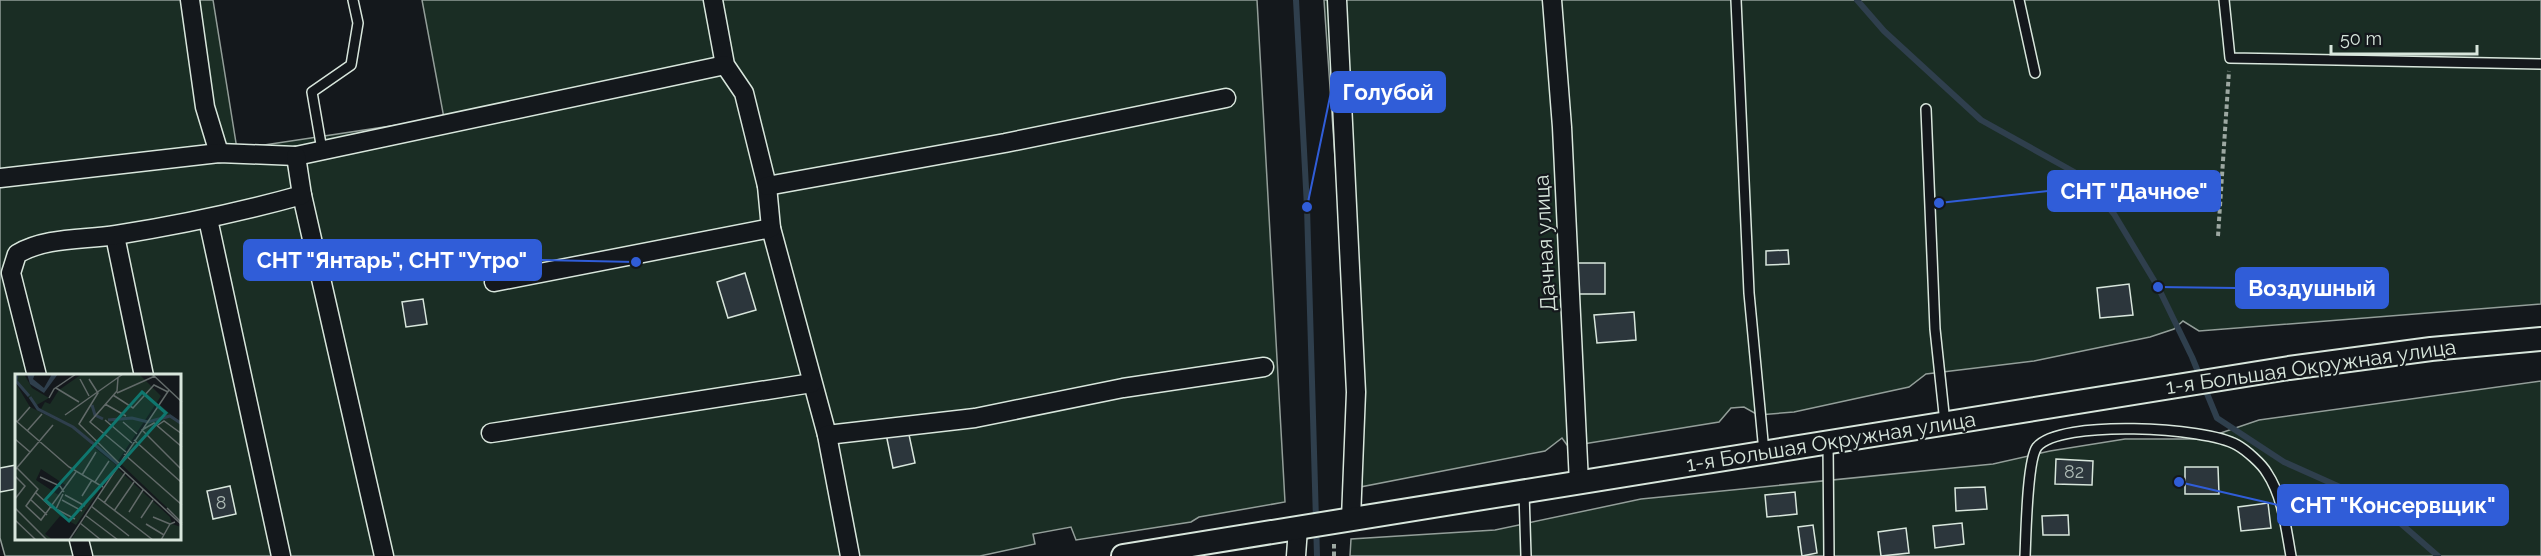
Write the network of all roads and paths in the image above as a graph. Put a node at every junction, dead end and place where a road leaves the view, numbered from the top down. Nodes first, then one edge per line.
1 (190, 0) edge
2 (353, 0) edge
3 (713, 0) edge
4 (1336, 0) edge
5 (1552, 0) edge
6 (1736, 0) edge
7 (2019, 0) edge
8 (2224, 0) edge
9 (2230, 58) junction
10 (2541, 64) edge
11 (725, 65) junction
12 (2035, 73) dead end
13 (1226, 98) dead end
14 (1926, 109) dead end
15 (322, 150) junction
16 (219, 153) junction
17 (297, 156) junction
18 (0, 178) edge
19 (767, 186) junction
20 (302, 195) junction
21 (208, 219) junction
22 (771, 228) junction
23 (115, 236) junction
24 (2218, 236) dead end
25 (494, 282) dead end
26 (2541, 339) edge
27 (1264, 368) dead end
28 (36, 374) edge
29 (144, 374) edge
30 (812, 383) junction
31 (1945, 423) junction
32 (491, 433) dead end
33 (827, 435) junction
34 (1828, 444) junction
35 (1764, 454) junction
36 (1579, 483) junction
37 (1524, 492) junction
38 (1343, 521) junction
39 (1298, 528) junction
40 (79, 541) edge
41 (83, 556) edge
42 (281, 556) edge
43 (384, 556) edge
44 (850, 556) edge
45 (1123, 556) edge
46 (1296, 556) edge
47 (1526, 556) edge
48 (1829, 556) edge
49 (2025, 556) edge
50 (2291, 556) edge

1 - 16 street
2 - 15 lane
3 - 11 street
4 - 38 street
5 - 36 street, Дачная улица
6 - 35 lane
7 - 12 lane
8 - 9 lane
9 - 10 lane
9 - 24 path
11 - 15 street
11 - 19 street
13 - 19 street
14 - 31 lane
15 - 17 street
16 - 17 street
16 - 18 street
17 - 20 street
19 - 22 street
20 - 21 street
20 - 43 street
21 - 23 street
21 - 42 street
22 - 25 street
22 - 30 street
23 - 28 street
23 - 29 street
26 - 31 street, 1-я Большая Окружная улица
27 - 33 street
30 - 32 street
30 - 33 street
31 - 34 street, 1-я Большая Окружная улица
33 - 44 street
34 - 35 street, 1-я Большая Окружная улица
34 - 48 lane
35 - 36 street, 1-я Большая Окружная улица
36 - 37 street, 1-я Большая Окружная улица
37 - 38 street, 1-я Большая Окружная улица
37 - 47 lane
38 - 39 street, 1-я Большая Окружная улица
39 - 45 street, 1-я Большая Окружная улица
39 - 46 street
40 - 41 street
49 - 50 lane

